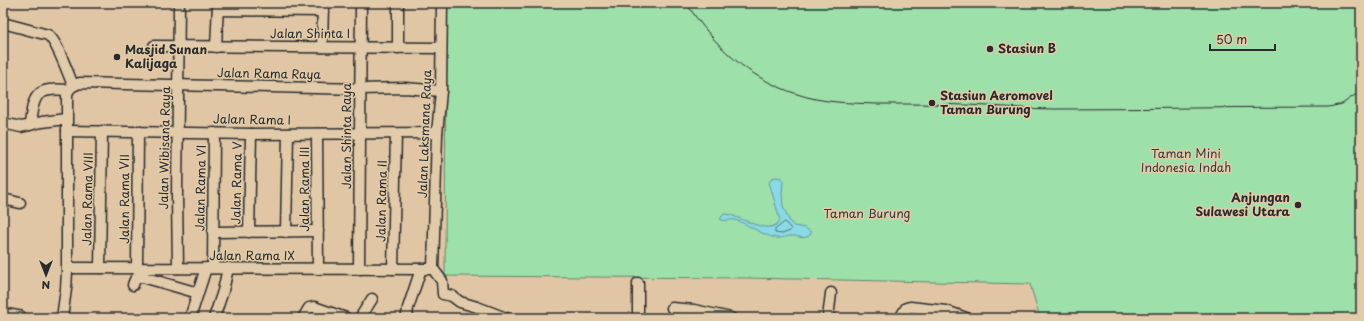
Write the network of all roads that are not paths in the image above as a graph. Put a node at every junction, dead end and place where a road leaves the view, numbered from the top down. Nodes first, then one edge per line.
1 (179, 3) edge
2 (361, 3) edge
3 (398, 3) edge
4 (442, 3) edge
5 (218, 6) edge
6 (323, 7) edge
7 (3, 23) edge
8 (154, 46) dead end
9 (179, 46) junction
10 (216, 47) junction
11 (322, 47) junction
12 (360, 47) junction
13 (398, 48) junction
14 (441, 48) junction
15 (178, 86) junction
16 (71, 88) junction
17 (360, 89) junction
18 (441, 91) junction
19 (66, 119) junction
20 (3, 122) edge
21 (30, 125) junction
22 (67, 131) junction
23 (102, 131) junction
24 (138, 131) junction
25 (178, 132) junction
26 (214, 133) junction
27 (437, 133) junction
28 (251, 134) junction
29 (288, 134) junction
30 (317, 134) junction
31 (360, 134) junction
32 (396, 134) junction
33 (3, 200) edge
34 (20, 203) dead end
35 (318, 231) junction
36 (213, 232) junction
37 (249, 232) junction
38 (286, 232) junction
39 (434, 267) junction
40 (67, 268) junction
41 (100, 268) junction
42 (137, 268) junction
43 (178, 268) junction
44 (210, 268) junction
45 (228, 268) junction
46 (318, 269) junction
47 (359, 269) junction
48 (393, 269) junction
49 (420, 269) junction
50 (638, 283) dead end
51 (132, 285) dead end
52 (198, 293) junction
53 (831, 293) dead end
54 (372, 299) dead end
55 (672, 308) dead end
56 (3, 315) edge
57 (492, 316) edge
58 (215, 317) edge
59 (20, 318) edge
60 (62, 318) edge
61 (190, 318) edge
62 (303, 318) edge
63 (346, 318) edge
64 (360, 318) edge
65 (409, 318) edge
66 (506, 318) edge
67 (638, 318) edge
68 (731, 318) edge
69 (828, 318) edge
70 (900, 318) edge
71 (966, 318) edge

1 - 9 street, Jalan Wibisana Raya
2 - 12 street, Jalan Shinta Raya
3 - 13 street
4 - 14 street, Jalan Laksmana Raya
5 - 6 street
5 - 10 street
6 - 11 street
7 - 16 street
8 - 9 street, Jalan Shinta I
9 - 10 street, Jalan Shinta I
9 - 15 street, Jalan Wibisana Raya
10 - 11 street, Jalan Shinta I
11 - 12 street, Jalan Shinta I
12 - 13 street, Jalan Shinta I
12 - 17 street, Jalan Shinta Raya
13 - 14 street, Jalan Shinta I
14 - 18 street, Jalan Laksmana Raya
15 - 16 street, Jalan Rama Raya
15 - 17 street, Jalan Rama Raya
15 - 25 street, Jalan Wibisana Raya
16 - 19 street
16 - 21 street, Jalan Rama Raya
17 - 18 street, Jalan Rama Raya
17 - 31 street, Jalan Shinta Raya
18 - 27 street, Jalan Laksmana Raya
19 - 21 street
19 - 22 street
20 - 21 street
22 - 23 street, Jalan Rama I
22 - 40 street
23 - 24 street, Jalan Rama I
23 - 41 street, Jalan Rama VIII
24 - 25 street, Jalan Rama I
24 - 42 street, Jalan Rama VII
25 - 26 street, Jalan Rama I
25 - 43 street, Jalan Wibisana Raya
26 - 28 street, Jalan Rama I
26 - 36 street, Jalan Rama VI
27 - 32 street, Jalan Rama I
27 - 39 street, Jalan Laksmana Raya
28 - 29 street, Jalan Rama I
28 - 37 street, Jalan Rama V
29 - 30 street, Jalan Rama I
29 - 38 street
30 - 31 street, Jalan Rama I
30 - 35 street, Jalan Rama III
31 - 32 street, Jalan Rama I
31 - 47 street, Jalan Shinta Raya
32 - 48 street, Jalan Rama II
33 - 34 street
35 - 38 street
35 - 46 street, Jalan Rama III
36 - 37 street
36 - 44 street, Jalan Rama VI
37 - 38 street
39 - 49 street, Jalan Rama IX
39 - 57 street
40 - 41 street, Jalan Rama IX
40 - 60 street
41 - 42 street, Jalan Rama IX
42 - 43 street, Jalan Rama IX
43 - 44 street, Jalan Rama IX
44 - 45 street, Jalan Rama IX
44 - 52 street, Jalan Rama VI
45 - 46 street, Jalan Rama IX
45 - 58 street
46 - 47 street, Jalan Rama IX
47 - 48 street, Jalan Rama IX
48 - 49 street, Jalan Rama IX
49 - 65 street
50 - 67 street
51 - 52 street
52 - 61 street, Jalan Rama VI
53 - 69 street
54 - 64 street
55 - 68 street
56 - 59 main road
57 - 66 street
62 - 63 street
70 - 71 street

